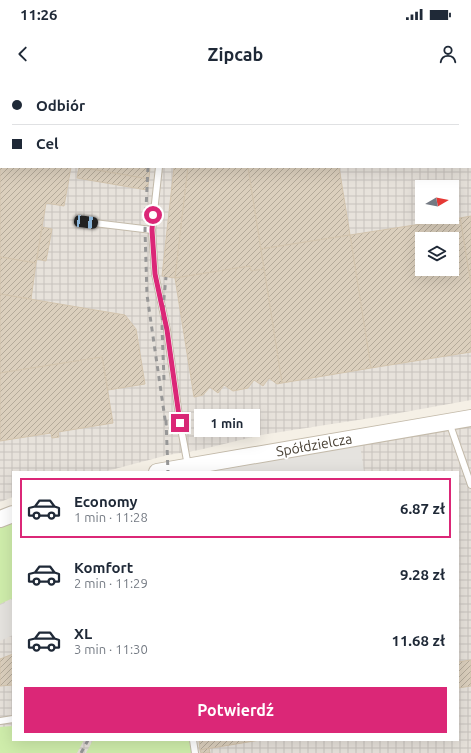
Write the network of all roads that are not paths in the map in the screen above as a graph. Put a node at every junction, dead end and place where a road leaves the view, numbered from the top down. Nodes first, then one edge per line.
1 (158, 168) edge
2 (86, 222) dead end
3 (152, 230) junction
4 (471, 418) edge
5 (449, 422) junction
6 (188, 466) junction
7 (162, 471) edge
8 (471, 485) edge
9 (12, 514) edge
10 (0, 519) edge
11 (12, 719) edge
12 (0, 721) edge
13 (193, 741) edge
14 (195, 753) edge

1 - 3 lane
2 - 3 lane
3 - 6 lane
4 - 5 street, Spółdzielcza
5 - 6 street, Spółdzielcza
5 - 8 lane
6 - 7 street, Spółdzielcza
9 - 10 street
11 - 12 lane
13 - 14 lane

